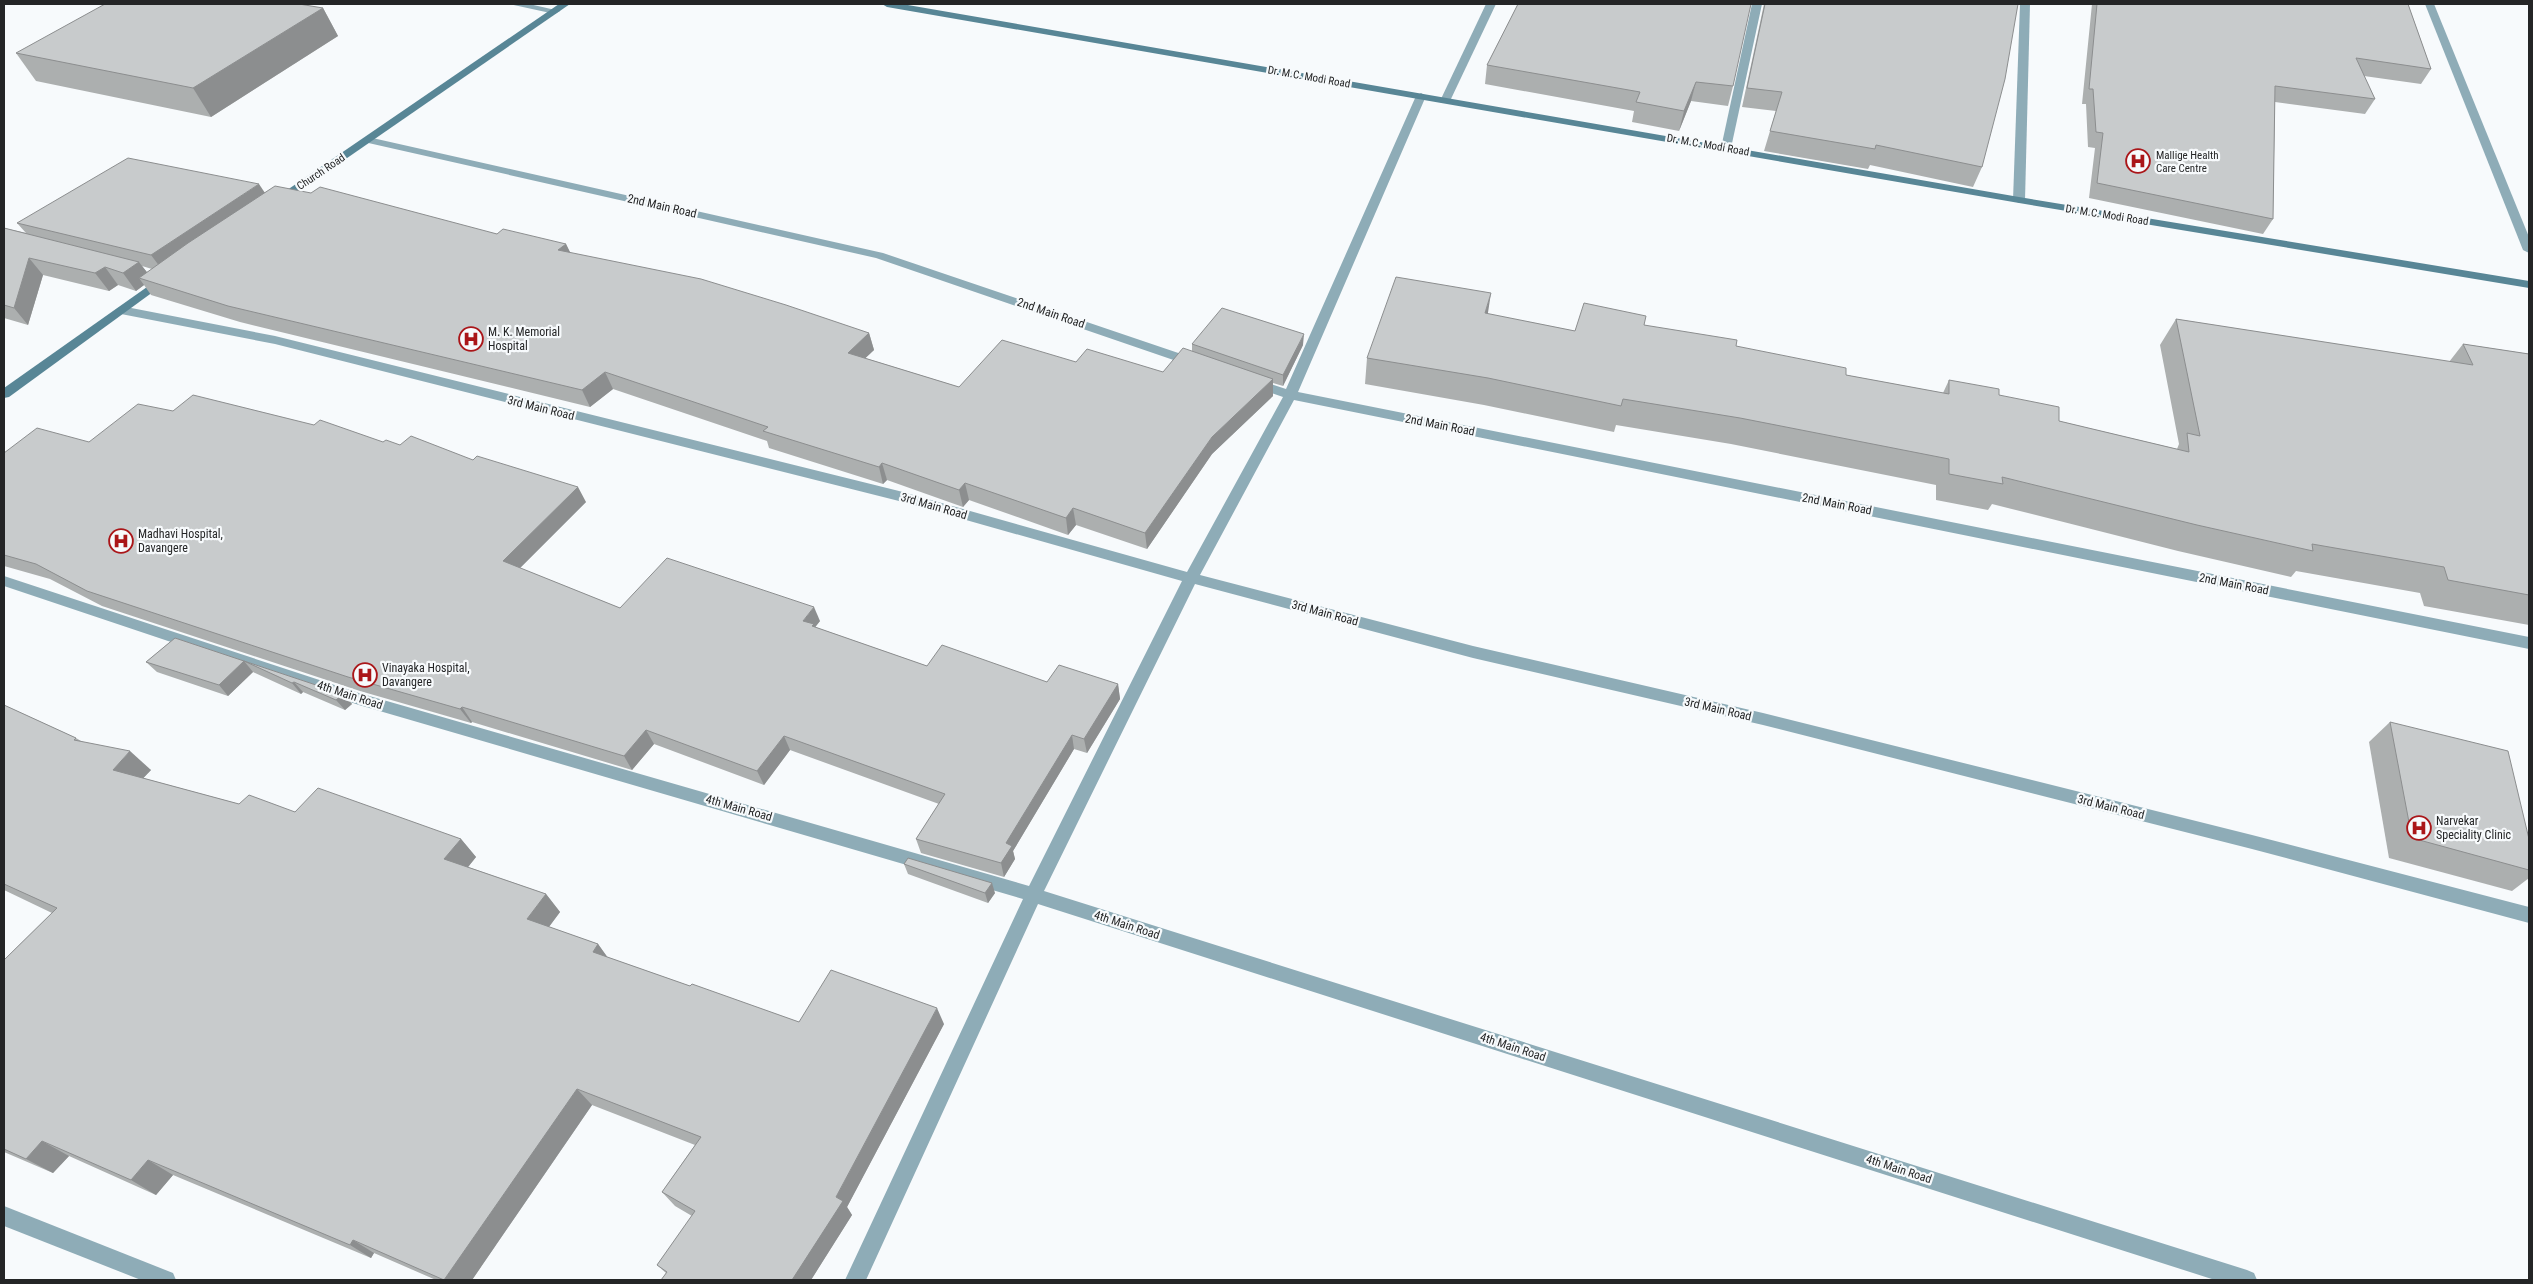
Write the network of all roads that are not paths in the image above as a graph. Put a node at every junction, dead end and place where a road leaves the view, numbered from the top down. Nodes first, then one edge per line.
1 (514, 4) edge
2 (566, 4) edge
3 (888, 4) edge
4 (1491, 4) edge
5 (1758, 4) edge
6 (2025, 4) edge
7 (2429, 4) edge
8 (555, 11) junction
9 (1421, 96) junction
10 (1445, 102) junction
11 (368, 140) junction
12 (1726, 148) junction
13 (2019, 200) junction
14 (269, 207) edge
15 (2529, 250) edge
16 (147, 272) edge
17 (2529, 285) edge
18 (121, 310) junction
19 (1206, 366) edge
20 (1243, 379) edge
21 (4, 394) edge
22 (1290, 395) junction
23 (1191, 578) junction
24 (4, 581) edge
25 (2529, 643) edge
26 (1033, 896) junction
27 (2529, 915) edge
28 (4, 1216) edge
29 (166, 1280) edge
30 (855, 1280) edge
31 (2247, 1280) edge

1 - 8 street
2 - 8 street, Church Road
3 - 9 street, Dr. M.C. Modi Road
4 - 10 street
5 - 12 street
6 - 13 street
7 - 15 street
8 - 11 street, Church Road
9 - 10 street, Dr. M.C. Modi Road
9 - 22 street
10 - 12 street, Dr. M.C. Modi Road
11 - 14 street, Church Road
11 - 19 street, 2nd Main Road
12 - 13 street, Dr. M.C. Modi Road
13 - 17 street, Dr. M.C. Modi Road
16 - 18 street
18 - 21 street
18 - 23 street, 3rd Main Road
20 - 22 street, 2nd Main Road
22 - 23 street
22 - 25 street, 2nd Main Road
23 - 26 street
23 - 27 street, 3rd Main Road
24 - 26 street, 4th Main Road
26 - 30 street
26 - 31 street, 4th Main Road
28 - 29 street

